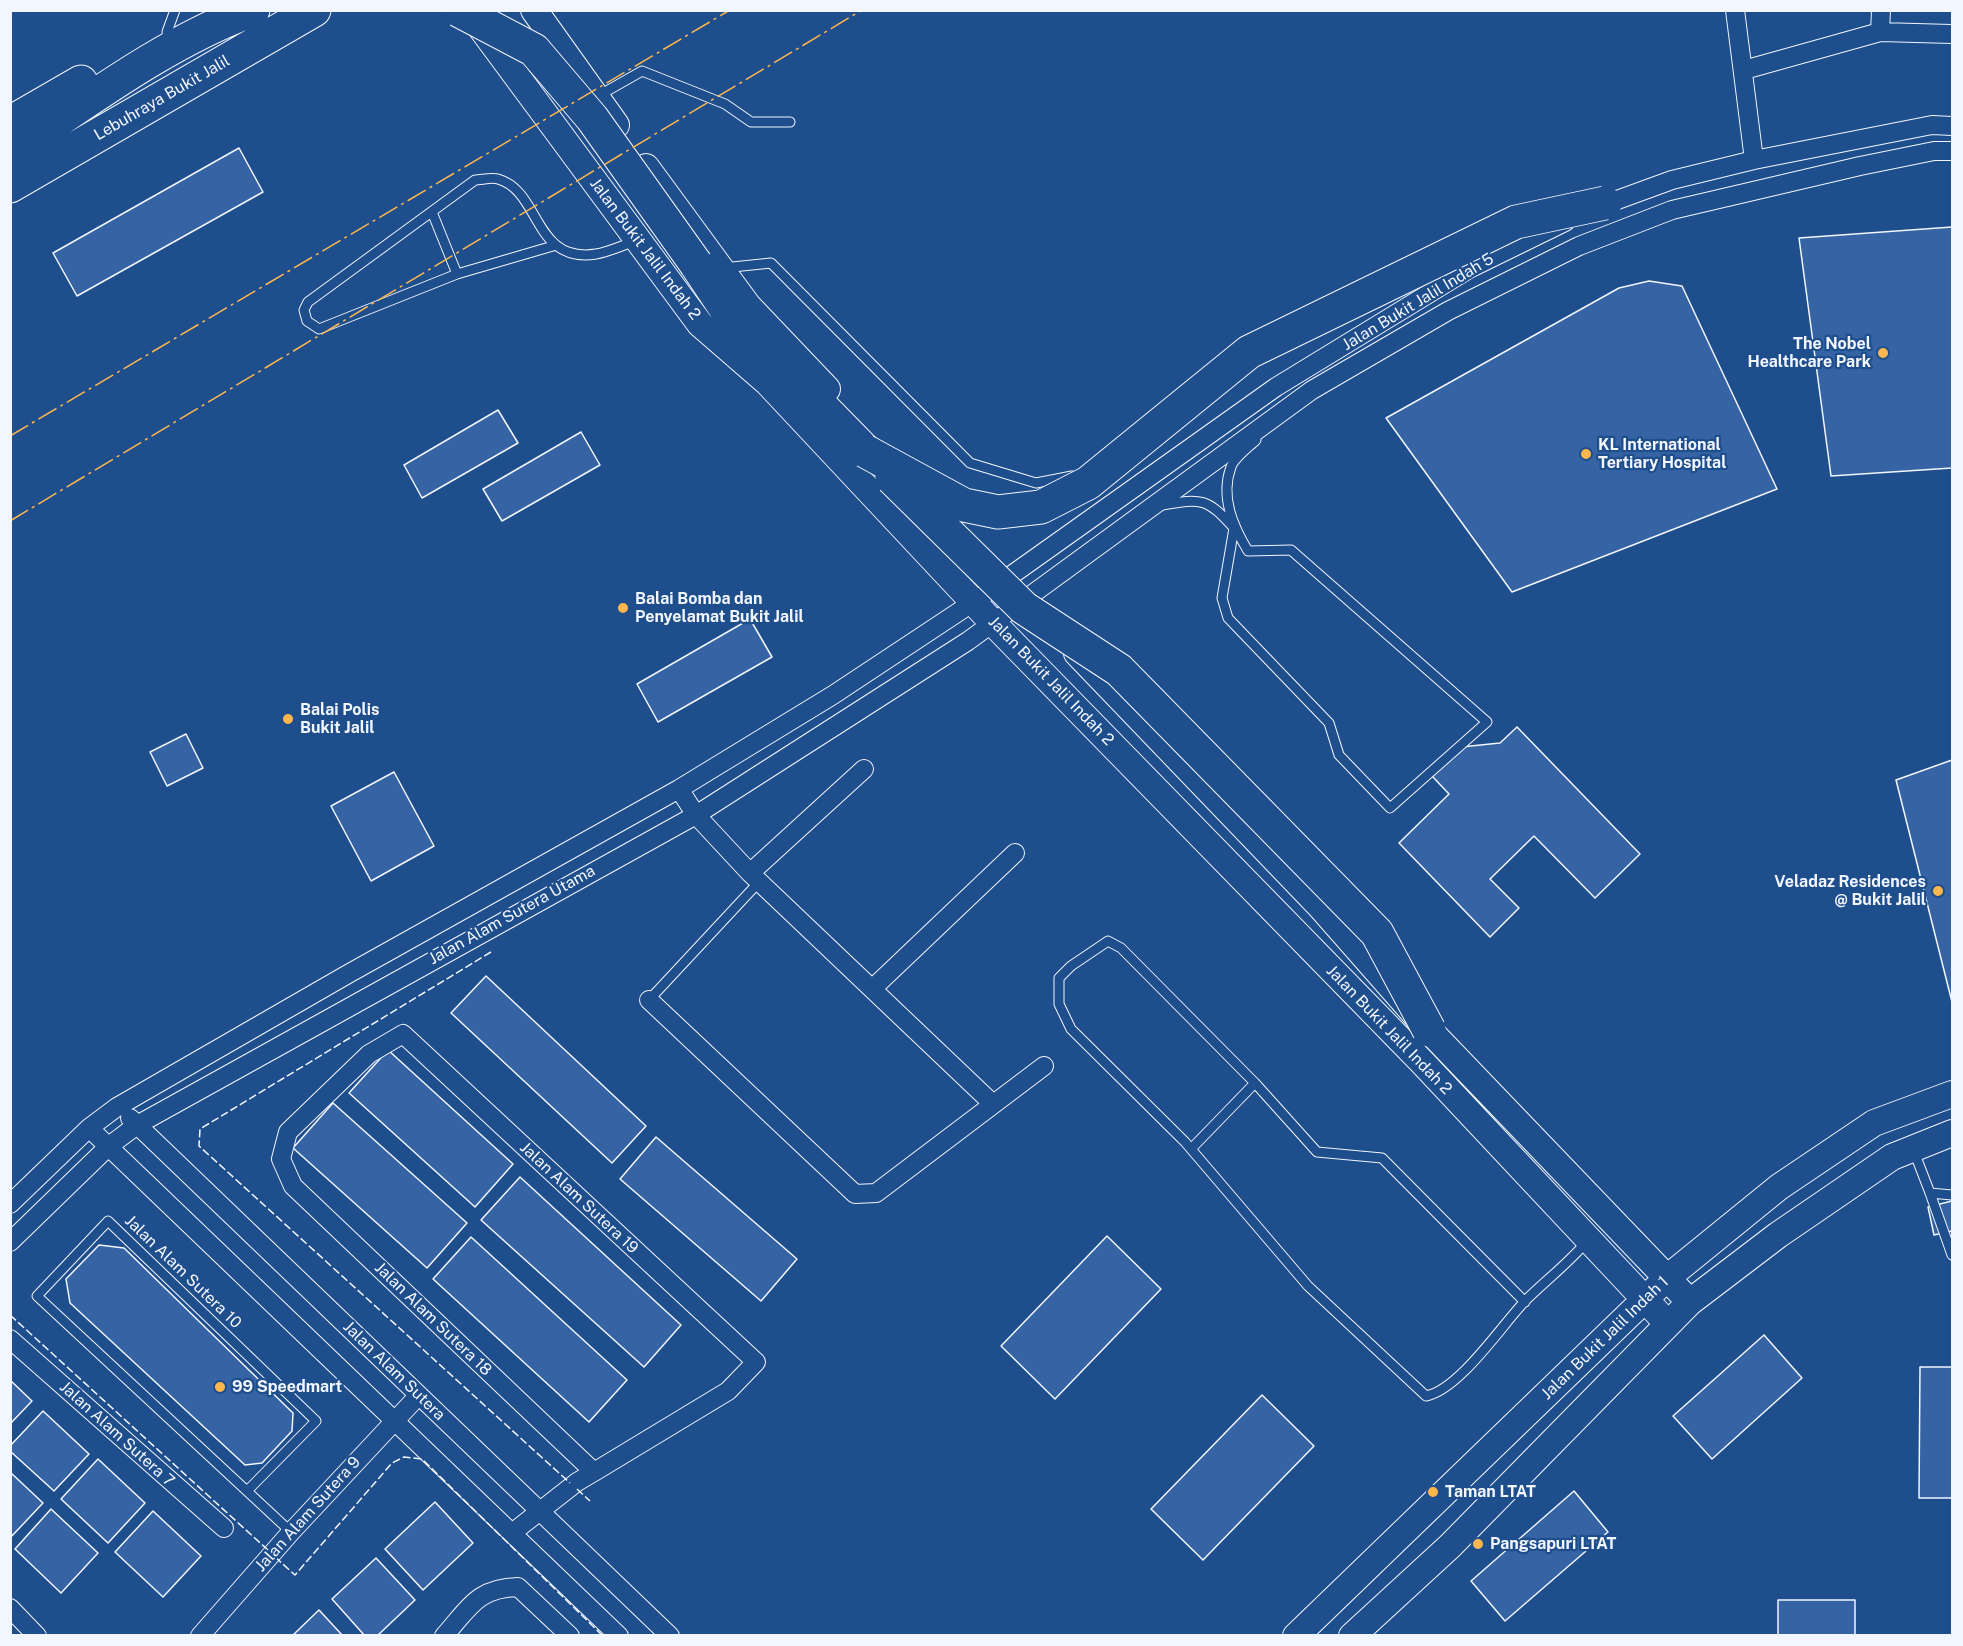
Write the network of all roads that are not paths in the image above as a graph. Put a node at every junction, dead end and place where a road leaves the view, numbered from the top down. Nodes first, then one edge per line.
1 (207, 10) edge
2 (253, 10) edge
3 (314, 10) edge
4 (458, 10) edge
5 (468, 10) edge
6 (534, 10) edge
7 (1735, 10) edge
8 (1881, 10) edge
9 (171, 21) edge
10 (1880, 32) junction
11 (1953, 34) edge
12 (1744, 70) junction
13 (596, 98) junction
14 (790, 122) dead end
15 (10, 123) edge
16 (1953, 126) edge
17 (1953, 151) edge
18 (10, 153) edge
19 (1754, 160) junction
20 (10, 186) edge
21 (1605, 203) junction
22 (432, 212) junction
23 (638, 240) junction
24 (553, 246) junction
25 (721, 268) junction
26 (457, 274) junction
27 (1229, 357) dead end
28 (1287, 408) junction
29 (1126, 438) dead end
30 (865, 451) junction
31 (1079, 475) dead end
32 (1151, 507) junction
33 (1234, 528) junction
34 (1006, 578) junction
35 (1025, 599) junction
36 (975, 601) junction
37 (992, 622) junction
38 (746, 747) junction
39 (864, 769) dead end
40 (759, 774) junction
41 (679, 789) junction
42 (696, 815) junction
43 (1015, 853) dead end
44 (754, 878) junction
45 (872, 988) junction
46 (649, 1000) joint
47 (1428, 1030) junction
48 (403, 1034) joint
49 (1044, 1066) dead end
50 (1255, 1083) junction
51 (1953, 1094) edge
52 (993, 1104) junction
53 (117, 1107) junction
54 (136, 1125) junction
55 (89, 1128) junction
56 (1953, 1133) edge
57 (109, 1146) junction
58 (1912, 1147) junction
59 (1191, 1149) junction
60 (1930, 1192) junction
61 (1953, 1195) edge
62 (10, 1204) edge
63 (1588, 1240) junction
64 (10, 1242) edge
65 (1953, 1255) edge
66 (1667, 1278) junction
67 (1646, 1300) junction
68 (1525, 1302) junction
69 (1690, 1302) junction
70 (1668, 1324) junction
71 (10, 1339) edge
72 (419, 1395) junction
73 (395, 1420) junction
74 (594, 1472) junction
75 (247, 1491) junction
76 (541, 1511) junction
77 (224, 1528) dead end
78 (291, 1532) junction
79 (512, 1533) junction
80 (1329, 1601) junction
81 (10, 1608) edge
82 (1355, 1633) edge
83 (37, 1635) edge
84 (200, 1635) edge
85 (444, 1635) edge
86 (570, 1635) edge
87 (619, 1635) edge
88 (670, 1635) edge
89 (1296, 1635) edge

1 - 9 highway
2 - 18 highway
3 - 20 highway, Lebuhraya Bukit Jalil
4 - 30 highway, bridge
5 - 23 street, Jalan Bukit Jalil Indah 2
6 - 13 street, Jalan Bukit Jalil Indah 2
7 - 12 street
8 - 10 street
9 - 15 highway
10 - 11 street
10 - 12 street
12 - 19 street
13 - 14 lane
13 - 25 street, Jalan Bukit Jalil Indah 2
16 - 19 street, Jalan Bukit Jalil Indah 5
17 - 28 street, Jalan Bukit Jalil Indah 5
19 - 21 street, Jalan Bukit Jalil Indah 5
21 - 30 highway, bridge
21 - 34 street, Jalan Bukit Jalil Indah 5
22 - 24 lane
22 - 26 lane
22 - 26 lane
23 - 24 lane
23 - 36 street, Jalan Bukit Jalil Indah 2
24 - 26 lane
25 - 31 lane
25 - 34 street, Jalan Bukit Jalil Indah 2
27 - 29 lane
28 - 32 street, Jalan Bukit Jalil Indah 5
28 - 33 lane
30 - 47 highway, bridge
32 - 33 lane
32 - 35 street, Jalan Bukit Jalil Indah 5
33 - 33 lane
34 - 35 street, Jalan Bukit Jalil Indah 2
34 - 36 street, Jalan Bukit Jalil Indah 5
35 - 37 street, Jalan Alam Sutera Utama
35 - 47 street, Jalan Bukit Jalil Indah 2
36 - 37 street, Jalan Bukit Jalil Indah 2
36 - 38 street, Jalan Alam Sutera Utama
37 - 40 street, Jalan Alam Sutera Utama
37 - 63 street, Jalan Bukit Jalil Indah 2
38 - 40 street
38 - 41 street, Jalan Alam Sutera Utama
39 - 44 street
40 - 42 street, Jalan Alam Sutera Utama
41 - 42 street
41 - 53 street, Jalan Alam Sutera Utama
42 - 44 street
42 - 54 street, Jalan Alam Sutera Utama
43 - 45 street
44 - 45 street
44 - 46 lane
45 - 52 street
46 - 52 street
47 - 66 street, Jalan Bukit Jalil Indah 2
48 - 74 street, Jalan Alam Sutera 18
48 - 74 street, Jalan Alam Sutera 19
49 - 52 street
50 - 59 lane
50 - 59 lane
50 - 68 lane
51 - 66 street, Jalan Bukit Jalil Indah 1
53 - 54 street, Jalan Alam Sutera
53 - 55 street, Jalan Alam Sutera Utama
54 - 57 street, Jalan Alam Sutera Utama
54 - 72 street, Jalan Alam Sutera
55 - 57 street
55 - 62 street, Jalan Alam Sutera Utama
56 - 58 street, Jalan Bukit Jalil Indah 1
57 - 64 street, Jalan Alam Sutera Utama
57 - 73 street
58 - 60 lane
58 - 69 street, Jalan Bukit Jalil Indah 1
59 - 68 lane
60 - 61 lane
60 - 65 lane
63 - 67 street, Jalan Bukit Jalil Indah 2
63 - 68 lane
66 - 67 street, Jalan Bukit Jalil Indah 1
66 - 69 street, Jalan Bukit Jalil Indah 2
67 - 70 street, Jalan Bukit Jalil Indah 2
67 - 80 street, Jalan Bukit Jalil Indah 1
69 - 70 street, Jalan Bukit Jalil Indah 1
70 - 82 street, Jalan Bukit Jalil Indah 1
71 - 77 street, Jalan Alam Sutera 7
72 - 73 street, Jalan Alam Sutera 9
72 - 76 street, Jalan Alam Sutera
73 - 78 street, Jalan Alam Sutera 9
73 - 79 street
74 - 76 street
75 - 75 lane, Jalan Alam Sutera 10
75 - 78 lane, Jalan Alam Sutera 10
76 - 79 street
76 - 88 street, Jalan Alam Sutera
78 - 84 street, Jalan Alam Sutera 9
79 - 87 street
80 - 82 street
80 - 89 street, Jalan Bukit Jalil Indah 1
81 - 83 street
85 - 86 street

